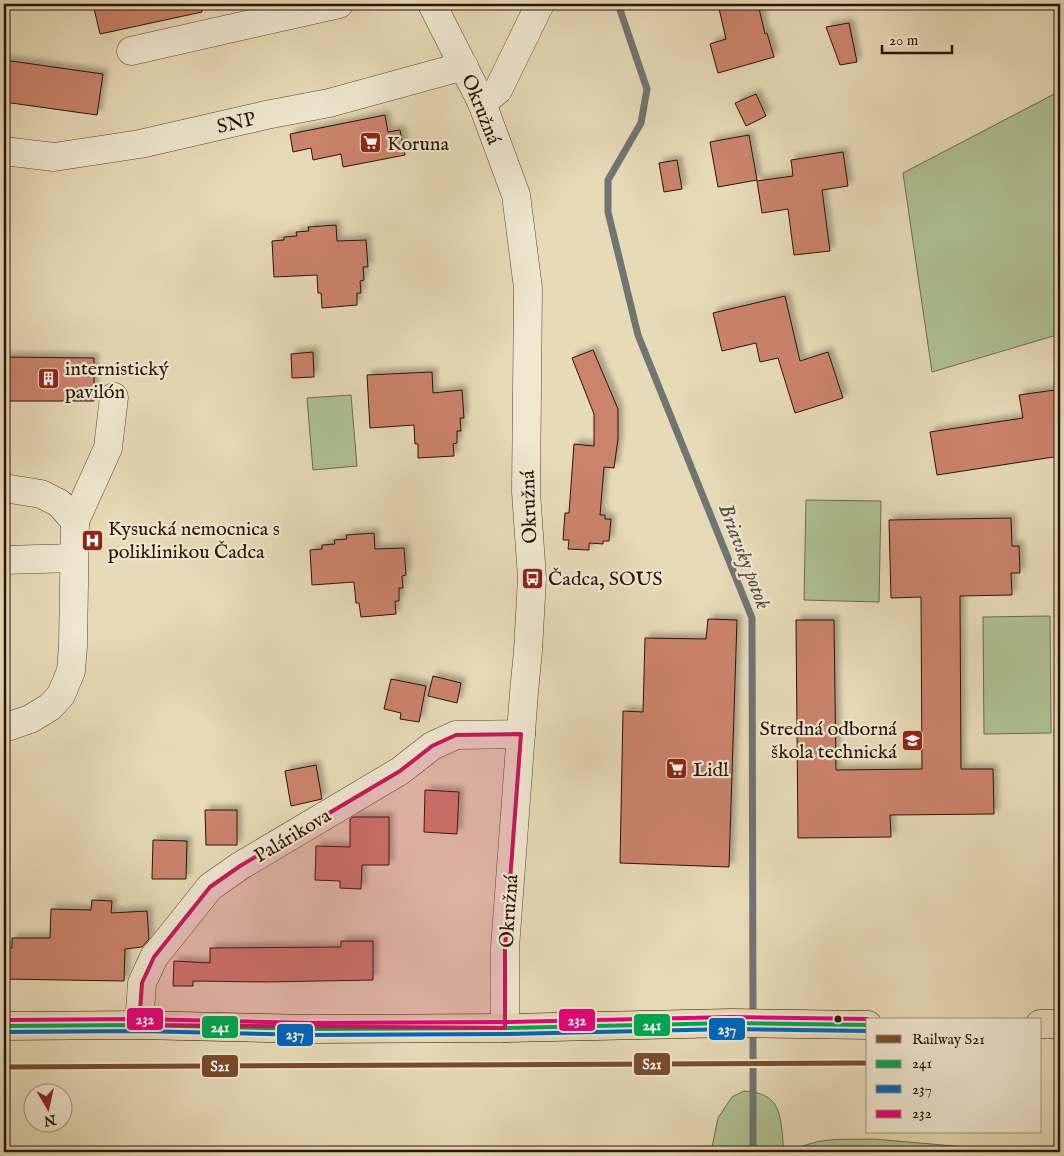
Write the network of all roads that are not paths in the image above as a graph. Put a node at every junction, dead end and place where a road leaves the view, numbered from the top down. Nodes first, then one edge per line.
1 (340, 4) edge
2 (432, 4) edge
3 (540, 4) edge
4 (131, 51) dead end
5 (464, 66) junction
6 (482, 103) junction
7 (4, 151) edge
8 (114, 397) dead end
9 (4, 488) edge
10 (75, 521) junction
11 (74, 558) junction
12 (4, 560) edge
13 (4, 728) edge
14 (521, 734) junction
15 (866, 1024) edge
16 (1042, 1024) edge
17 (1060, 1024) edge
18 (139, 1025) junction
19 (4, 1026) edge
20 (505, 1028) junction

1 - 4 street
2 - 5 street, Okružná
3 - 6 street
5 - 6 street, Okružná
5 - 7 street, SNP
6 - 14 street, Okružná
8 - 10 street
9 - 10 street
10 - 11 street
11 - 12 street
11 - 13 street
14 - 18 street, Palárikova
14 - 20 street, Okružná
15 - 20 main road
16 - 17 main road
18 - 19 main road
18 - 20 main road

